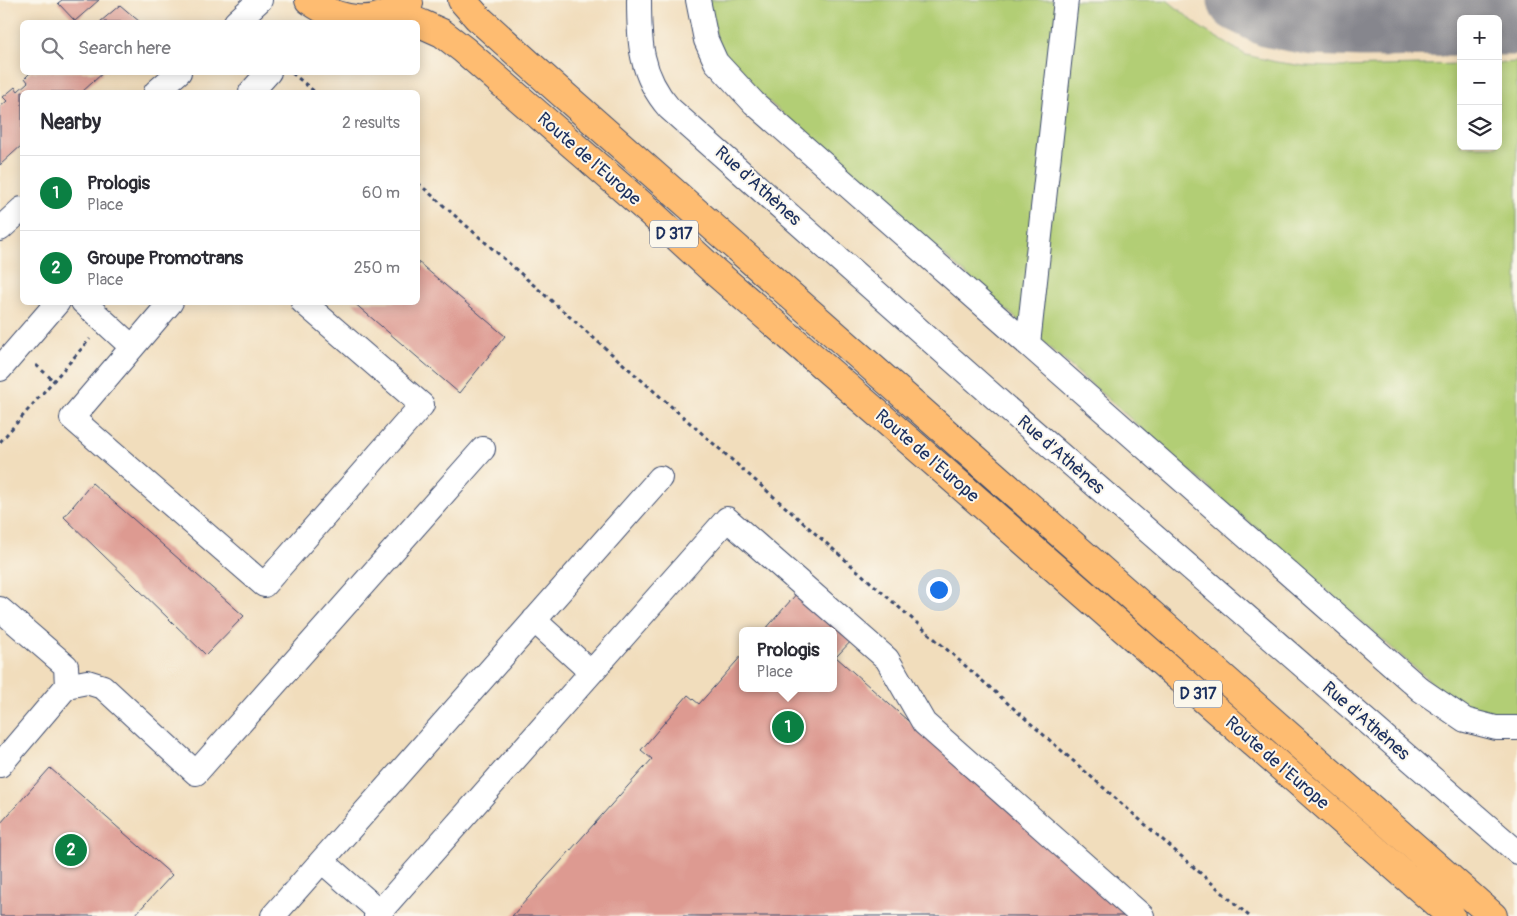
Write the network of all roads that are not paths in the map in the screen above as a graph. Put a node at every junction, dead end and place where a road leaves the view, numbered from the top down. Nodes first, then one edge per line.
1 (260, 0) edge
2 (308, 0) edge
3 (462, 0) edge
4 (632, 0) edge
5 (639, 0) edge
6 (698, 0) edge
7 (1066, 0) edge
8 (403, 6) edge
9 (327, 19) edge
10 (238, 20) edge
11 (418, 20) edge
12 (420, 22) edge
13 (639, 34) junction
14 (176, 75) edge
15 (266, 75) edge
16 (158, 90) edge
17 (253, 90) edge
18 (20, 212) edge
19 (0, 229) edge
20 (55, 305) edge
21 (86, 305) edge
22 (167, 305) edge
23 (306, 305) edge
24 (1028, 344) junction
25 (132, 347) junction
26 (0, 369) edge
27 (483, 449) dead end
28 (660, 478) dead end
29 (0, 610) edge
30 (534, 620) junction
31 (591, 672) junction
32 (67, 686) junction
33 (1517, 728) edge
34 (0, 765) edge
35 (1517, 852) edge
36 (322, 861) junction
37 (378, 914) edge
38 (274, 916) edge
39 (1142, 916) edge
40 (1451, 916) edge
41 (1493, 916) edge

1 - 10 street
2 - 9 main road
3 - 41 main road, Route de l'Europe / D 317
4 - 13 street, Rue d'Athènes
5 - 13 street, Rue d'Athènes
6 - 24 street
7 - 24 street
8 - 9 main road
8 - 11 main road, Route de l'Europe / D 317
12 - 40 main road, Route de l'Europe / D 317
13 - 35 street, Rue d'Athènes
14 - 16 street
15 - 17 street
18 - 19 street
20 - 26 street
21 - 25 street
22 - 25 street
23 - 25 street
24 - 33 street
27 - 32 street
28 - 30 street
29 - 32 street
30 - 31 street
30 - 36 street
31 - 37 street
31 - 39 street
32 - 34 street
36 - 37 street
36 - 38 street

